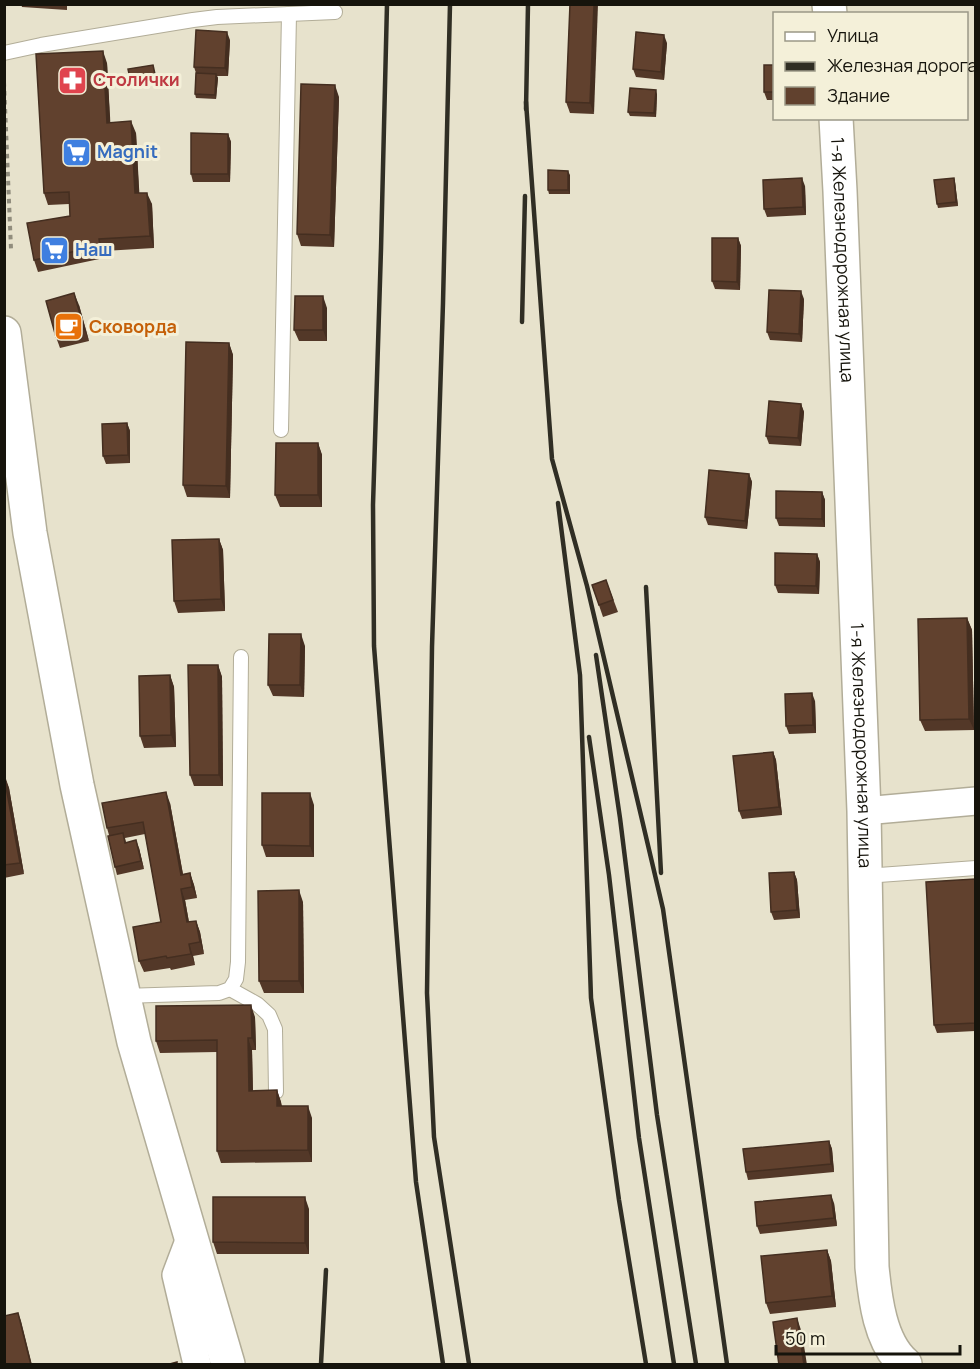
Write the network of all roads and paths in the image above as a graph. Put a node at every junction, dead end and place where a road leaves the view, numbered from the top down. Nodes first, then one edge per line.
1 (335, 12) dead end
2 (289, 14) junction
3 (4, 53) edge
4 (4, 82) edge
5 (836, 120) edge
6 (11, 249) dead end
7 (4, 333) edge
8 (281, 430) dead end
9 (242, 657) dead end
10 (975, 801) edge
11 (864, 811) junction
12 (975, 868) edge
13 (865, 876) junction
14 (230, 989) junction
15 (123, 996) junction
16 (276, 1092) edge
17 (190, 1238) junction
18 (197, 1365) edge
19 (228, 1365) edge
20 (905, 1365) edge

1 - 2 lane
2 - 3 lane
2 - 8 lane
4 - 6 path
5 - 11 main road, 1-я Железнодорожная улица
7 - 15 main road
9 - 14 lane
10 - 11 street
11 - 13 main road, 1-я Железнодорожная улица
12 - 13 lane
13 - 20 main road, 1-я Железнодорожная улица
14 - 15 lane
14 - 16 lane
15 - 17 main road
17 - 18 street
17 - 19 main road

